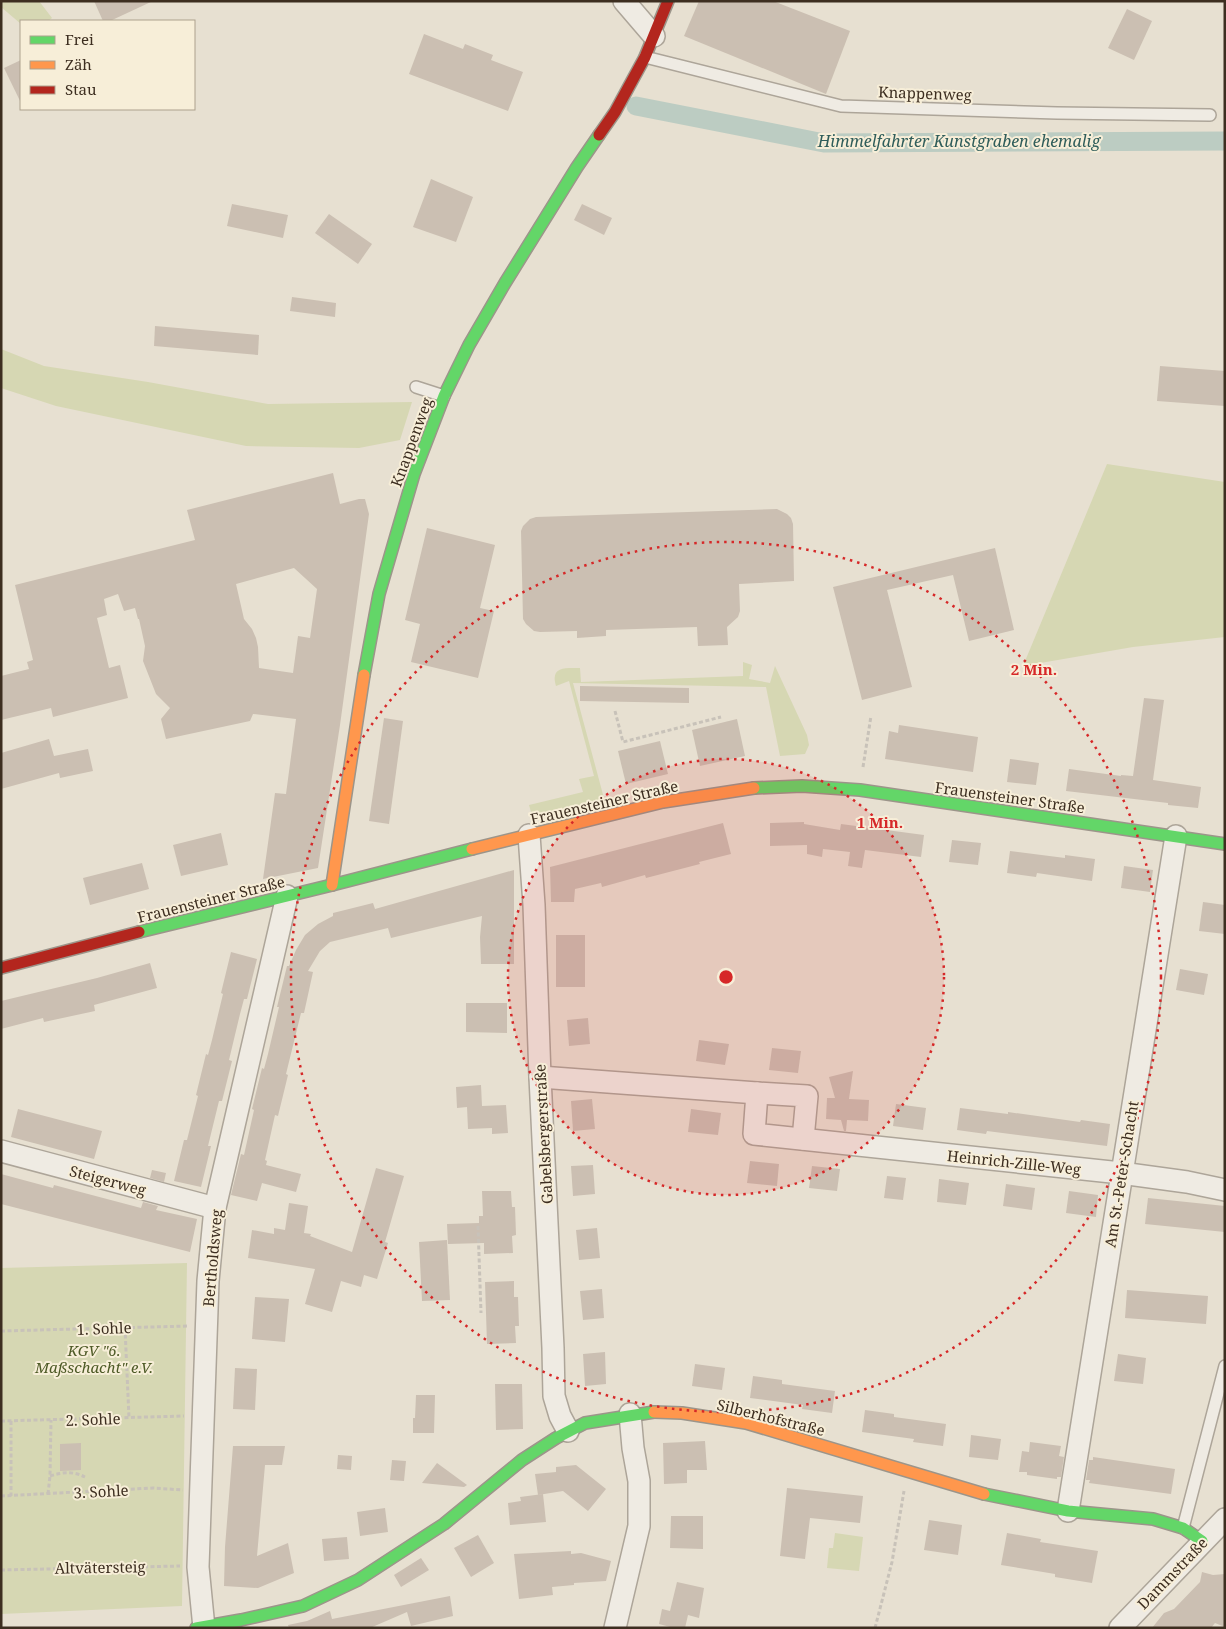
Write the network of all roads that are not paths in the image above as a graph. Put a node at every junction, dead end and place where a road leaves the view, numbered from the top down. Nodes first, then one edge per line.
1 (624, 1) edge
2 (668, 1) edge
3 (654, 36) junction
4 (644, 58) junction
5 (1210, 115) dead end
6 (416, 387) dead end
7 (444, 396) junction
8 (529, 835) junction
9 (1176, 836) junction
10 (1225, 844) edge
11 (332, 885) junction
12 (287, 896) junction
13 (1, 968) edge
14 (540, 1077) junction
15 (757, 1093) junction
16 (803, 1138) junction
17 (1, 1152) edge
18 (1121, 1174) junction
19 (1225, 1190) edge
20 (215, 1208) junction
21 (1225, 1366) edge
22 (630, 1414) junction
23 (568, 1431) junction
24 (1068, 1511) junction
25 (1225, 1519) edge
26 (1183, 1528) junction
27 (1202, 1541) junction
28 (201, 1627) edge
29 (615, 1628) edge
30 (1120, 1628) edge

1 - 3 street
2 - 3 street, Knappenweg
3 - 4 street, Knappenweg
4 - 5 lane, Knappenweg
4 - 7 street, Knappenweg
6 - 7 lane
7 - 11 street, Knappenweg
8 - 9 street, Frauensteiner Straße
8 - 11 street, Frauensteiner Straße
8 - 14 street, Gabelsbergerstraße
9 - 10 street, Frauensteiner Straße
9 - 18 street, Am St.-Peter-Schacht
11 - 12 street, Frauensteiner Straße
12 - 13 street, Frauensteiner Straße
12 - 20 street, Bertholdsweg
14 - 15 street
14 - 23 street, Gabelsbergerstraße
15 - 16 street, Heinrich-Zille-Weg
15 - 16 street
16 - 18 street, Heinrich-Zille-Weg
17 - 20 street, Steigerweg
18 - 19 street, Heinrich-Zille-Weg
18 - 24 street, Am St.-Peter-Schacht
20 - 28 street, Bertholdsweg
21 - 26 lane
22 - 23 street, Silberhofstraße
22 - 24 street, Silberhofstraße
22 - 29 street
23 - 28 street, Silberhofstraße
24 - 26 street, Silberhofstraße
25 - 27 street, Dammstraße
26 - 27 street, Silberhofstraße
27 - 30 street, Dammstraße

